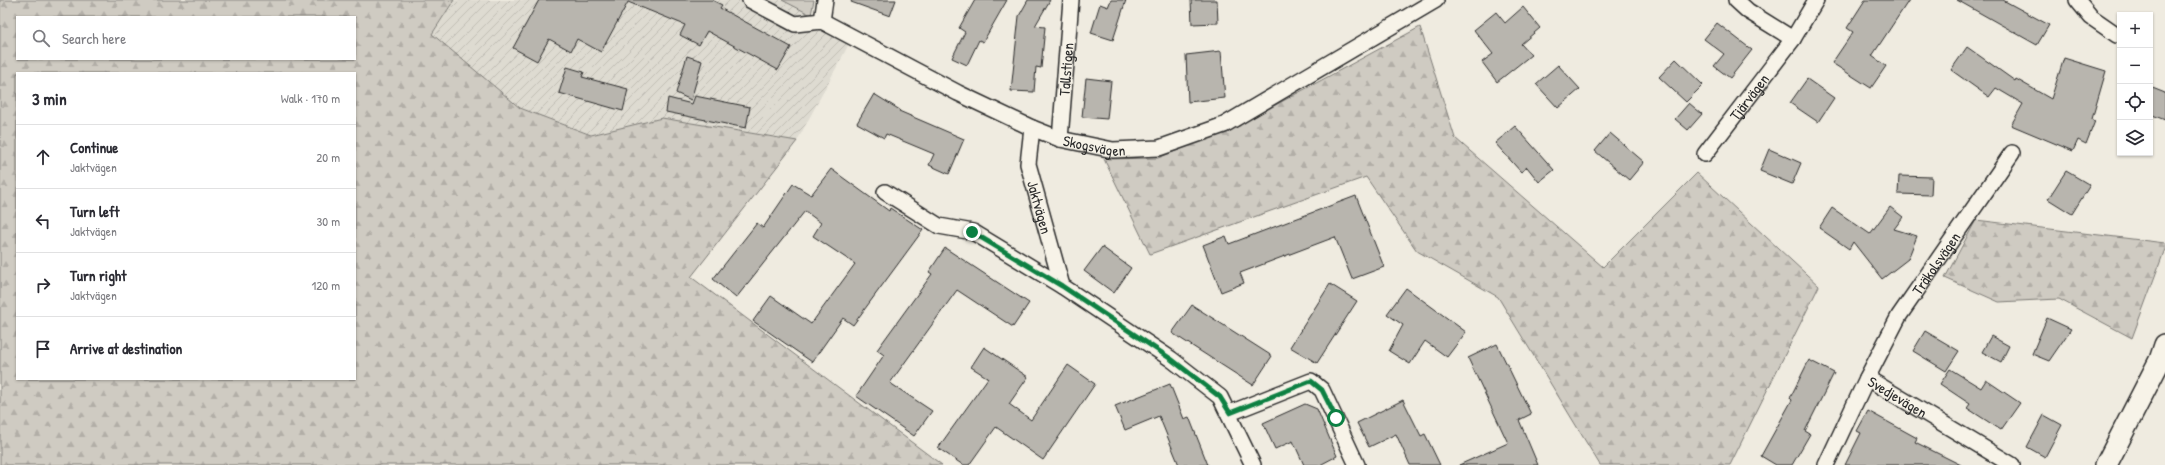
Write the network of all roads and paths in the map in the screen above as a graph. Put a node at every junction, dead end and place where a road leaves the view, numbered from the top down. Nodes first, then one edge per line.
1 (750, 0) edge
2 (825, 0) edge
3 (1071, 0) edge
4 (1436, 0) edge
5 (1736, 0) edge
6 (1816, 0) edge
7 (2077, 0) edge
8 (822, 21) junction
9 (2117, 35) dead end
10 (1793, 39) junction
11 (1032, 128) junction
12 (1060, 139) junction
13 (2012, 153) dead end
14 (1705, 154) dead end
15 (886, 192) dead end
16 (1062, 286) junction
17 (2165, 345) edge
18 (1867, 378) junction
19 (1230, 413) junction
20 (1253, 465) edge
21 (1357, 465) edge
22 (1826, 465) edge
23 (2012, 465) edge
24 (2106, 465) edge

1 - 8 street
2 - 8 street
3 - 12 street, Tallstigen
4 - 12 street, Skogsvägen
5 - 10 street
6 - 10 street, Tjärvägen
7 - 9 street
8 - 11 street, Skogsvägen
10 - 14 street, Tjärvägen
11 - 12 street, Skogsvägen
11 - 16 street, Jaktvägen
13 - 18 street, Träkolsvägen
15 - 16 street
16 - 19 street
17 - 24 street
18 - 22 street, Svedjevägen
18 - 23 street, Svedjevägen
19 - 20 street
19 - 21 street

